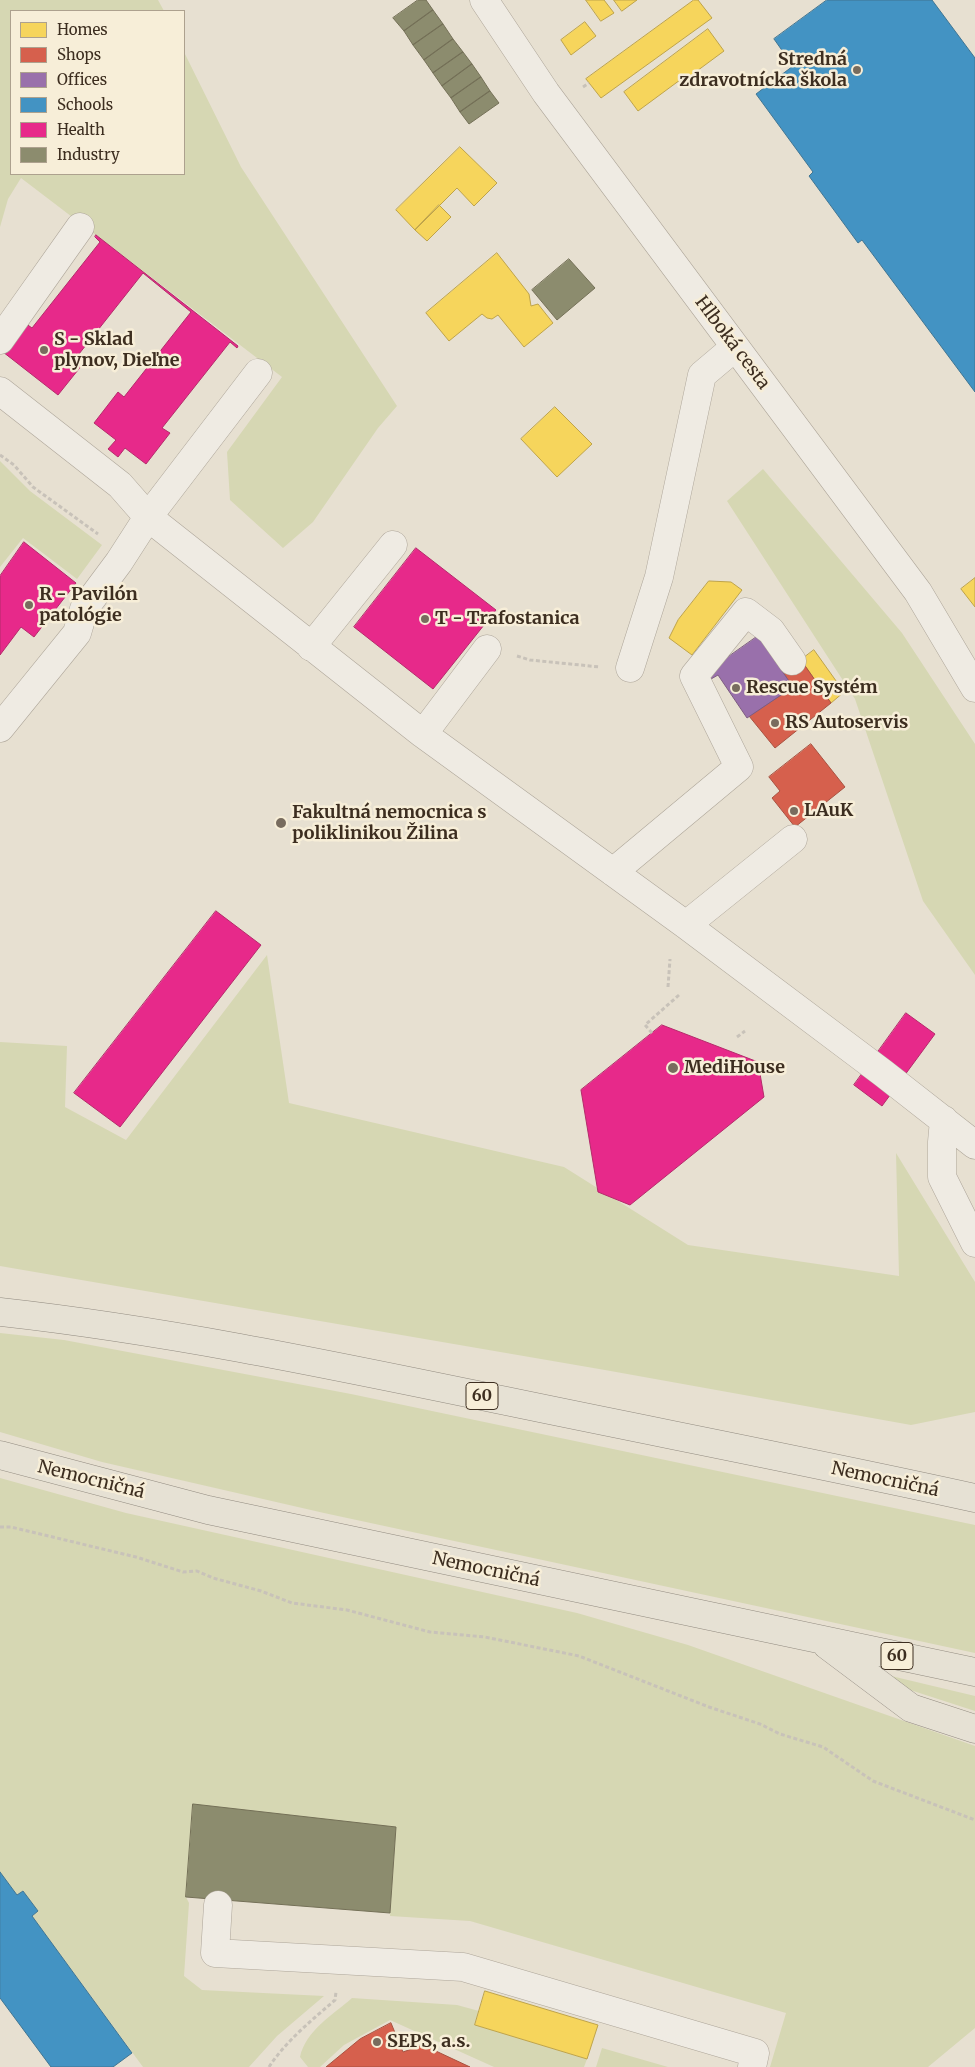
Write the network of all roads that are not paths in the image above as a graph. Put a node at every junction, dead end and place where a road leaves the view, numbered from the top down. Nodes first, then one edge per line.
1 (484, 0) edge
2 (80, 227) dead end
3 (0, 340) edge
4 (734, 348) junction
5 (258, 373) dead end
6 (0, 391) edge
7 (0, 414) edge
8 (148, 517) junction
9 (393, 545) dead end
10 (311, 647) junction
11 (487, 649) dead end
12 (792, 661) dead end
13 (630, 668) dead end
14 (975, 688) edge
15 (0, 728) edge
16 (423, 734) junction
17 (793, 839) dead end
18 (613, 872) junction
19 (686, 925) junction
20 (944, 1120) junction
21 (975, 1145) edge
22 (975, 1243) edge
23 (0, 1312) edge
24 (0, 1455) edge
25 (971, 1494) edge
26 (819, 1640) junction
27 (975, 1672) edge
28 (975, 1729) edge
29 (218, 1905) dead end
30 (752, 2067) edge

1 - 4 street, Hlboká cesta
2 - 3 street
4 - 13 street
4 - 14 street, Hlboká cesta
5 - 8 street
6 - 8 street
7 - 8 street
8 - 10 street
8 - 15 street
9 - 10 street
10 - 16 street
11 - 16 street
12 - 18 street
16 - 18 street
17 - 19 street
18 - 19 street
19 - 20 street
20 - 21 street
20 - 22 street
23 - 25 main road, Nemocničná / 60
24 - 26 main road, Nemocničná / 60
26 - 27 main road, Nemocničná / 60
26 - 28 main road
29 - 30 street

